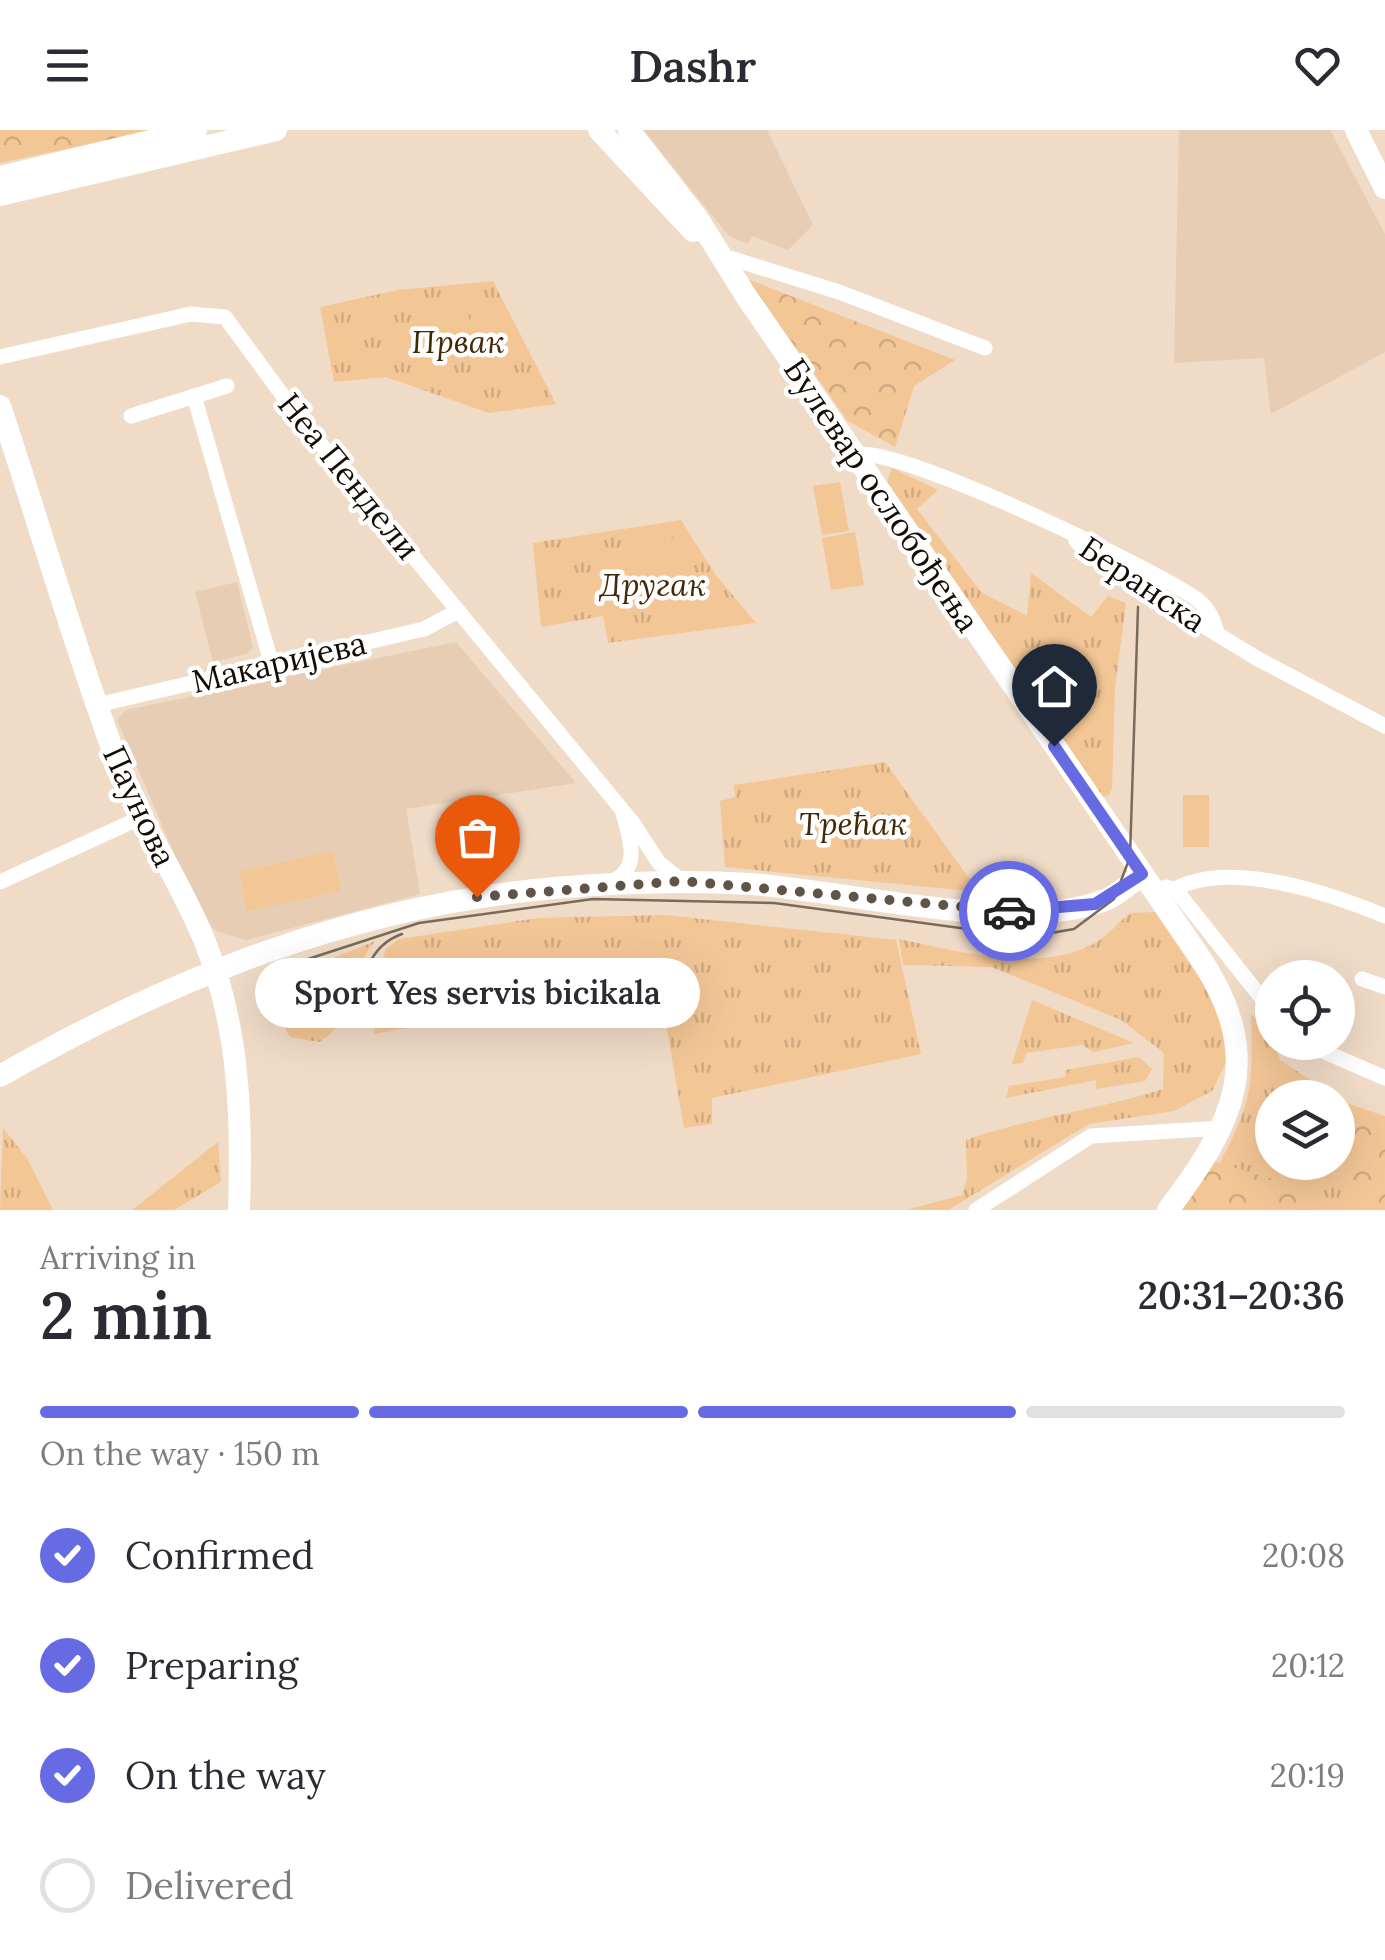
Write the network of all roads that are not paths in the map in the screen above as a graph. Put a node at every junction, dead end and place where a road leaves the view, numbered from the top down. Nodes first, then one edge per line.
1 (196, 130) edge
2 (276, 130) edge
3 (599, 130) edge
4 (628, 130) edge
5 (1356, 130) edge
6 (0, 176) edge
7 (1385, 188) edge
8 (0, 196) edge
9 (714, 249) junction
10 (985, 348) dead end
11 (0, 357) edge
12 (227, 386) dead end
13 (194, 396) junction
14 (0, 406) edge
15 (131, 416) dead end
16 (856, 454) junction
17 (1104, 556) junction
18 (458, 611) junction
19 (1216, 632) junction
20 (272, 665) junction
21 (98, 704) junction
22 (1385, 726) edge
23 (622, 810) junction
24 (140, 818) junction
25 (682, 881) junction
26 (0, 882) edge
27 (604, 884) junction
28 (1157, 885) junction
29 (1385, 916) edge
30 (215, 971) junction
31 (1362, 980) dead end
32 (1385, 987) edge
33 (1255, 993) edge
34 (1344, 1060) edge
35 (0, 1076) edge
36 (1385, 1078) edge
37 (1222, 1128) junction
38 (239, 1210) edge
39 (976, 1210) edge
40 (1168, 1210) edge

1 - 6 street
2 - 8 street
3 - 9 street, Булевар ослобођења
4 - 9 street, Булевар ослобођења
5 - 7 street
9 - 10 street
9 - 16 street, Булевар ослобођења
11 - 18 street, Неа Пендели
12 - 13 street
13 - 15 street
13 - 20 street
14 - 21 street, Паунова
16 - 17 street, Беранска
16 - 28 street, Булевар ослобођења
17 - 19 street, Беранска
17 - 19 street, Беранска
18 - 20 street, Макаријева
18 - 23 street, Неа Пендели
19 - 22 street, Беранска
20 - 21 street, Макаријева
21 - 24 street, Паунова
23 - 25 street, Неа Пендели
23 - 27 street
24 - 26 street
24 - 30 street, Паунова
25 - 27 street
25 - 28 street
27 - 30 street
28 - 29 street
28 - 33 street
28 - 37 street, Булевар ослобођења
30 - 35 street
30 - 38 street, Паунова
31 - 32 street
34 - 36 street
37 - 39 street
37 - 40 street, Булевар ослобођења

